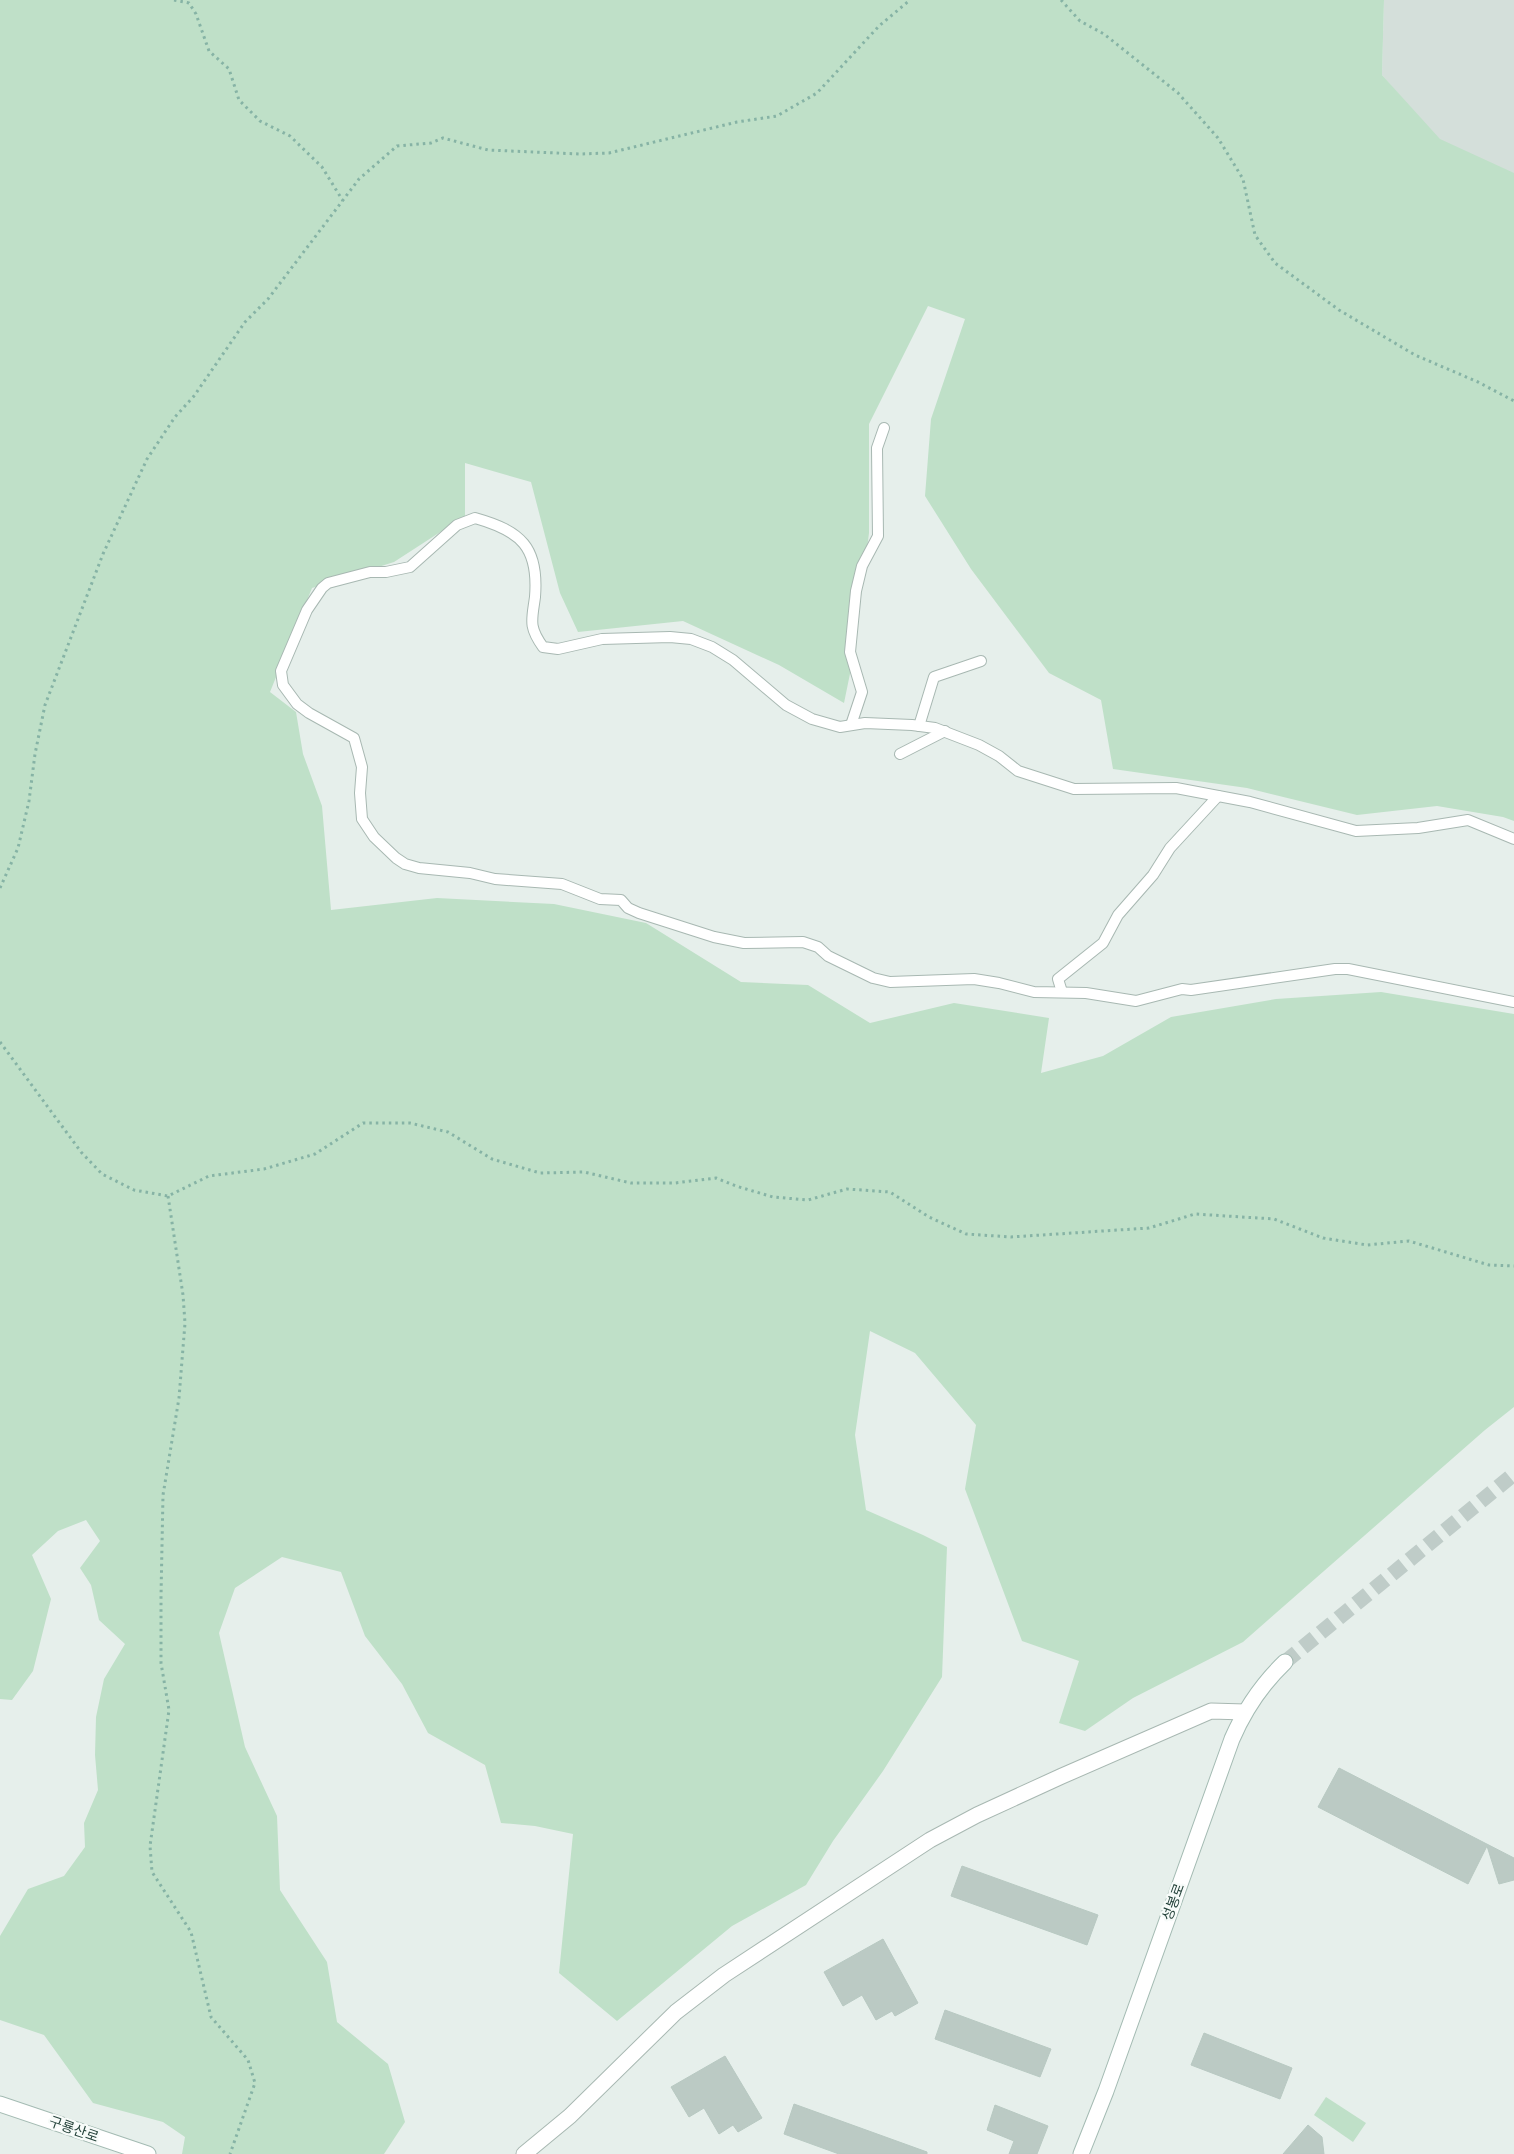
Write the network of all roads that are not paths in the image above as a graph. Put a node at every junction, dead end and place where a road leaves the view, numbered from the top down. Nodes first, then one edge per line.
1 (884, 428) dead end
2 (981, 660) dead end
3 (851, 725) junction
4 (919, 726) junction
5 (945, 732) junction
6 (900, 754) dead end
7 (1218, 796) junction
8 (1514, 839) edge
9 (1062, 992) junction
10 (1514, 1002) edge
11 (1285, 1662) tunnel mouth
12 (1245, 1712) junction
13 (0, 2104) edge
14 (148, 2154) edge
15 (524, 2154) edge
16 (1081, 2154) edge

1 - 3 lane
2 - 4 lane
3 - 4 lane
3 - 9 lane
4 - 5 lane
5 - 6 lane
5 - 7 lane
7 - 8 lane
7 - 9 lane
9 - 10 lane
11 - 12 street, 성봉로
12 - 15 street
12 - 16 street, 성봉로
13 - 14 street, 구룡산로

